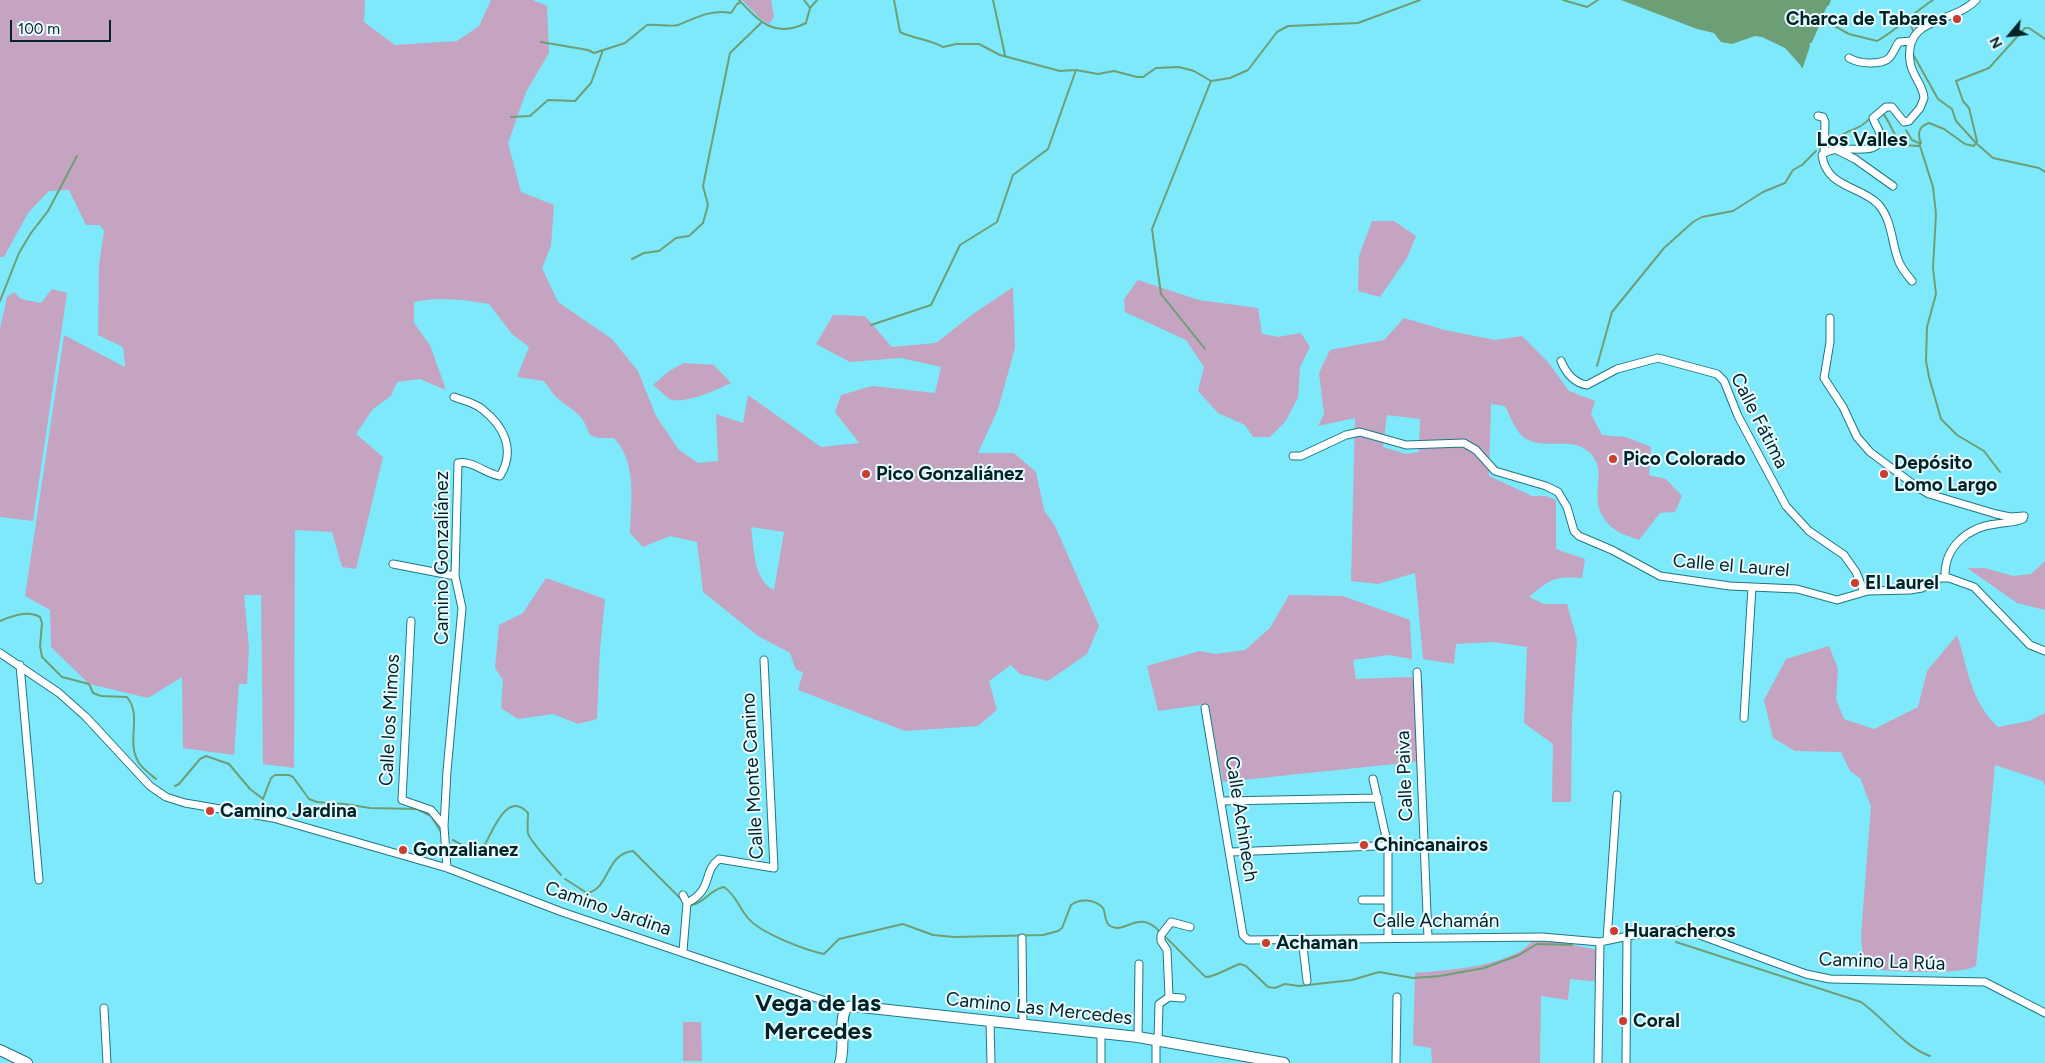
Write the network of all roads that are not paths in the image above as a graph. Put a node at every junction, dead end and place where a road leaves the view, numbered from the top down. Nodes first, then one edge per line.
1 (1976, 0) edge
2 (1912, 41) junction
3 (1849, 58) dead end
4 (1818, 116) dead end
5 (1835, 149) junction
6 (1824, 153) junction
7 (1893, 186) dead end
8 (1912, 282) dead end
9 (1830, 318) dead end
10 (1561, 361) dead end
11 (454, 397) dead end
12 (1293, 456) dead end
13 (393, 564) dead end
14 (455, 576) junction
15 (1944, 577) junction
16 (1752, 587) junction
17 (1864, 592) junction
18 (411, 621) dead end
19 (2045, 651) edge
20 (0, 653) edge
21 (764, 660) dead end
22 (20, 665) junction
23 (1417, 672) dead end
24 (1205, 708) dead end
25 (1744, 718) dead end
26 (1373, 779) dead end
27 (1617, 795) dead end
28 (1378, 798) junction
29 (1222, 801) junction
30 (444, 826) junction
31 (1424, 844) junction
32 (1388, 846) junction
33 (1230, 852) junction
34 (446, 868) junction
35 (39, 880) dead end
36 (683, 895) dead end
37 (1362, 900) dead end
38 (1388, 900) junction
39 (687, 903) junction
40 (1190, 927) dead end
41 (1243, 935) joint
42 (1628, 935) junction
43 (1388, 937) junction
44 (1022, 938) dead end
45 (1302, 938) junction
46 (1428, 938) junction
47 (1603, 941) junction
48 (683, 952) junction
49 (1139, 964) dead end
50 (1307, 981) dead end
51 (1169, 997) junction
52 (1397, 997) dead end
53 (1182, 998) dead end
54 (104, 1008) dead end
55 (846, 1008) junction
56 (2045, 1013) edge
57 (990, 1022) junction
58 (1023, 1025) junction
59 (1101, 1033) junction
60 (1138, 1037) junction
61 (1157, 1040) junction
62 (0, 1050) edge
63 (27, 1063) edge
64 (107, 1063) edge
65 (840, 1063) edge
66 (991, 1063) edge
67 (1101, 1063) edge
68 (1156, 1063) edge
69 (1284, 1063) edge
70 (1396, 1063) edge
71 (1598, 1063) edge
72 (1626, 1063) edge

1 - 2 street
2 - 3 street
2 - 5 street
4 - 6 street
5 - 6 street
5 - 7 street
6 - 8 street
9 - 15 street
10 - 17 street, Calle Fátima
11 - 14 street, Camino Gonzaliánez
12 - 16 street, Calle el Laurel
13 - 14 street
14 - 30 street, Camino Gonzaliánez
15 - 17 street, Calle el Laurel
15 - 19 street
16 - 17 street, Calle el Laurel
16 - 25 street
18 - 30 street, Calle los Mimos
20 - 22 street, Camino Jardina
21 - 39 street, Calle Monte Canino
22 - 34 street, Camino Jardina
22 - 35 street
23 - 31 street, Calle Paiva
24 - 29 street, Calle Achinech
26 - 28 street
27 - 47 street
28 - 29 street
28 - 32 street
29 - 33 street, Calle Achinech
30 - 34 street, Camino Gonzaliánez
31 - 32 street
31 - 46 street, Calle Paiva
32 - 33 street
32 - 38 street
33 - 41 street, Calle Achinech
34 - 48 street, Camino Jardina
36 - 39 street
37 - 38 street
38 - 43 street
39 - 48 street
40 - 51 street
41 - 45 street, Calle Achamán
42 - 47 street, Camino La Rúa
42 - 56 street, Camino La Rúa
42 - 72 street
43 - 45 street, Calle Achamán
43 - 46 street, Calle Achamán
44 - 58 street
45 - 50 street
46 - 47 street, Calle Achamán
47 - 71 street
48 - 55 street, Camino Jardina
49 - 60 street
51 - 53 street
51 - 61 street
52 - 70 street
54 - 64 street
55 - 57 main road, Camino Las Mercedes
55 - 65 main road
57 - 58 main road, Camino Las Mercedes
57 - 66 street
58 - 59 main road, Camino Las Mercedes
59 - 60 main road, Camino Las Mercedes
59 - 67 street
60 - 61 main road, Camino Las Mercedes
61 - 68 street
61 - 69 main road, Camino Las Mercedes
62 - 63 main road

